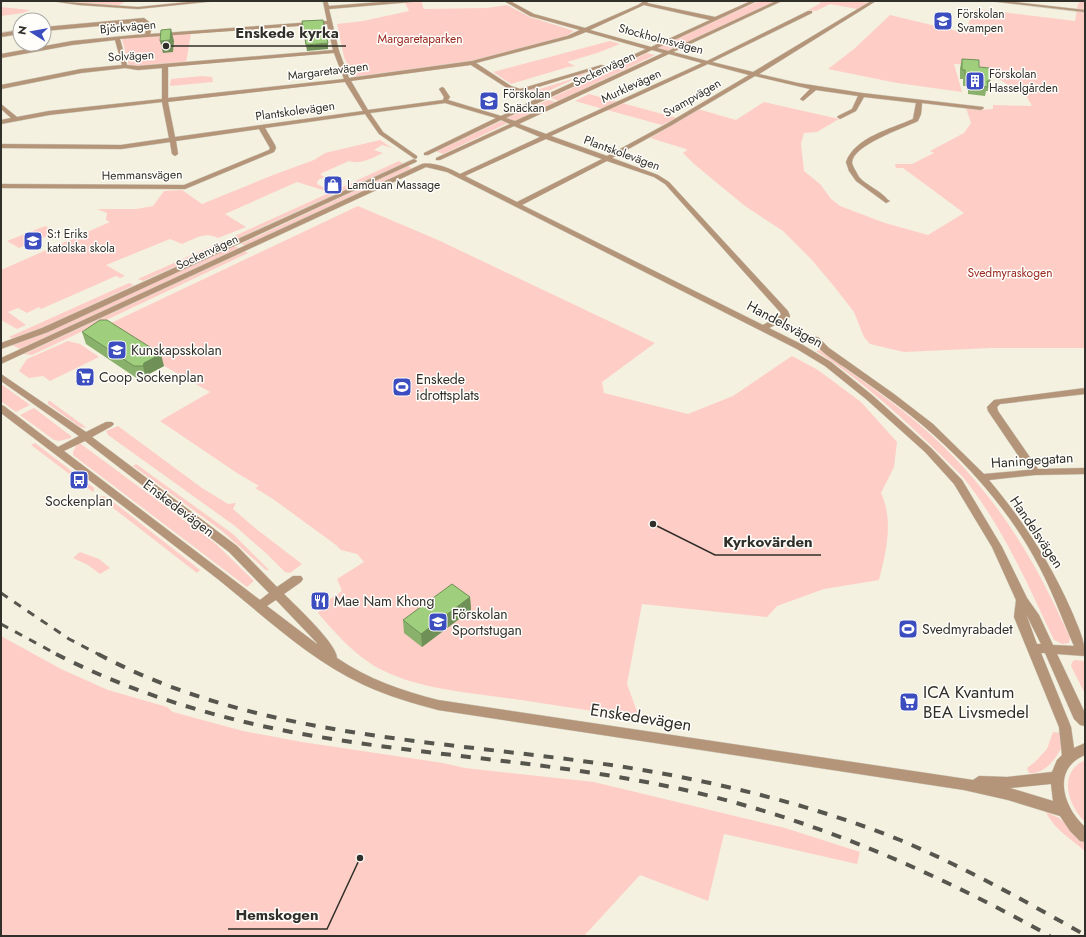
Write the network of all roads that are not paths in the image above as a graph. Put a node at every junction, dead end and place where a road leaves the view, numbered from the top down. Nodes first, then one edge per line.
1 (53, 1) edge
2 (214, 1) edge
3 (325, 1) edge
4 (412, 1) edge
5 (755, 1) edge
6 (780, 1) edge
7 (874, 1) edge
8 (991, 1) edge
9 (508, 2) edge
10 (518, 2) dead end
11 (645, 2) edge
12 (1046, 4) edge
13 (327, 8) junction
14 (1085, 11) edge
15 (810, 12) dead end
16 (715, 19) junction
17 (330, 22) junction
18 (52, 28) edge
19 (586, 30) junction
20 (12, 33) edge
21 (1, 34) edge
22 (147, 35) junction
23 (118, 38) junction
24 (650, 49) junction
25 (336, 51) junction
26 (667, 53) junction
27 (1, 56) edge
28 (622, 62) junction
29 (472, 63) junction
30 (706, 63) junction
31 (165, 65) junction
32 (125, 66) junction
33 (754, 75) junction
34 (347, 80) junction
35 (1, 87) edge
36 (814, 88) junction
37 (442, 89) dead end
38 (518, 91) junction
39 (862, 95) junction
40 (541, 99) junction
41 (803, 99) dead end
42 (165, 100) junction
43 (445, 101) junction
44 (919, 102) junction
45 (1, 106) edge
46 (981, 108) dead end
47 (366, 113) junction
48 (501, 118) junction
49 (840, 118) dead end
50 (15, 119) junction
51 (1, 122) edge
52 (514, 123) junction
53 (261, 127) junction
54 (547, 137) junction
55 (171, 140) junction
56 (1, 146) edge
57 (404, 149) junction
58 (174, 154) dead end
59 (425, 154) junction
60 (414, 159) junction
61 (438, 159) junction
62 (606, 159) junction
63 (426, 165) junction
64 (449, 171) junction
65 (460, 176) junction
66 (1, 186) edge
67 (886, 202) dead end
68 (517, 205) junction
69 (764, 328) junction
70 (815, 339) dead end
71 (1, 346) edge
72 (1, 361) edge
73 (1, 377) edge
74 (1085, 391) edge
75 (3, 412) edge
76 (109, 424) dead end
77 (85, 436) junction
78 (57, 451) junction
79 (1085, 471) edge
80 (1035, 472) junction
81 (980, 478) junction
82 (297, 579) dead end
83 (276, 594) junction
84 (1022, 600) junction
85 (259, 606) junction
86 (1032, 648) junction
87 (1050, 648) junction
88 (1084, 651) edge
89 (335, 663) junction
90 (1085, 721) edge
91 (1085, 749) edge
92 (1069, 755) junction
93 (1057, 777) junction
94 (949, 782) junction
95 (1064, 811) junction
96 (1085, 836) edge

1 - 2 street
3 - 13 street
4 - 13 street
5 - 16 street, Sockenvägen
6 - 26 street, Sockenvägen
7 - 33 street, Svampvägen
8 - 12 street
9 - 10 street
9 - 19 street, Stockholmsvägen
11 - 16 street
11 - 19 street, Margaretavägen
12 - 14 street
13 - 17 street
15 - 30 street, Murklevägen
16 - 24 street, Sockenvägen
17 - 22 street, Björkvägen
17 - 25 street
18 - 22 street
19 - 24 street, Stockholmsvägen
19 - 29 street, Margaretavägen
20 - 21 street
22 - 23 street, Björkvägen
23 - 27 street, Björkvägen
23 - 32 street
24 - 26 street, Stockholmsvägen
24 - 28 street, Sockenvägen
25 - 31 street, Solvägen
25 - 34 street
26 - 30 street, Stockholmsvägen
26 - 52 street, Sockenvägen
28 - 38 street, Sockenvägen
28 - 40 street, Sockenvägen
29 - 34 street, Margaretavägen
29 - 38 street
30 - 33 street, Stockholmsvägen
30 - 54 street, Murklevägen
31 - 32 street, Solvägen
31 - 42 street
32 - 35 street, Solvägen
33 - 36 street, Stockholmsvägen
33 - 62 street, Svampvägen
34 - 42 street, Margaretavägen
34 - 47 street
36 - 39 street, Stockholmsvägen
36 - 41 street
37 - 43 street
38 - 40 street
39 - 44 street, Stockholmsvägen
39 - 49 street
40 - 48 street, Sockenvägen
42 - 50 street, Margaretavägen
42 - 55 street
43 - 47 street, Plantskolevägen
43 - 48 street, Plantskolevägen
44 - 46 street, Stockholmsvägen
44 - 67 street
45 - 50 street
47 - 53 street, Plantskolevägen
47 - 57 street
48 - 52 street, Plantskolevägen
48 - 59 street, Sockenvägen
50 - 51 street, Margaretavägen
52 - 54 street, Plantskolevägen
52 - 61 street, Sockenvägen
53 - 55 street, Plantskolevägen
53 - 66 street, Hemmansvägen
54 - 62 street, Plantskolevägen
54 - 65 street, Murklevägen
55 - 56 street, Plantskolevägen
55 - 58 street
57 - 59 street
57 - 60 street
59 - 60 street, Sockenvägen
59 - 61 street
60 - 63 street
60 - 71 street, Sockenvägen
61 - 63 street, Sockenvägen
61 - 64 street, Handelsvägen
62 - 68 street, Svampvägen
62 - 69 street, Plantskolevägen
63 - 64 street, Handelsvägen
63 - 72 street, Sockenvägen
64 - 65 street, Handelsvägen
65 - 68 street, Handelsvägen
68 - 69 street, Handelsvägen
69 - 84 street, Handelsvägen
70 - 81 street, Handelsvägen
73 - 77 street, Enskedevägen
74 - 80 street
75 - 78 street, Enskedevägen
76 - 77 street
77 - 78 street
77 - 83 street, Enskedevägen
78 - 85 street, Enskedevägen
79 - 80 street, Haningegatan
80 - 81 street, Haningegatan
81 - 88 street, Handelsvägen
82 - 83 street
83 - 85 street
83 - 89 street, Enskedevägen
84 - 86 street, Handelsvägen
84 - 87 street, Handelsvägen
85 - 89 street, Enskedevägen
86 - 87 street
86 - 92 street, Handelsvägen
87 - 88 street
87 - 90 street, Handelsvägen
89 - 94 street, Enskedevägen
91 - 92 street
92 - 93 street
93 - 94 street, Enskedevägen
93 - 95 street
94 - 95 street, Enskedevägen
95 - 96 street

